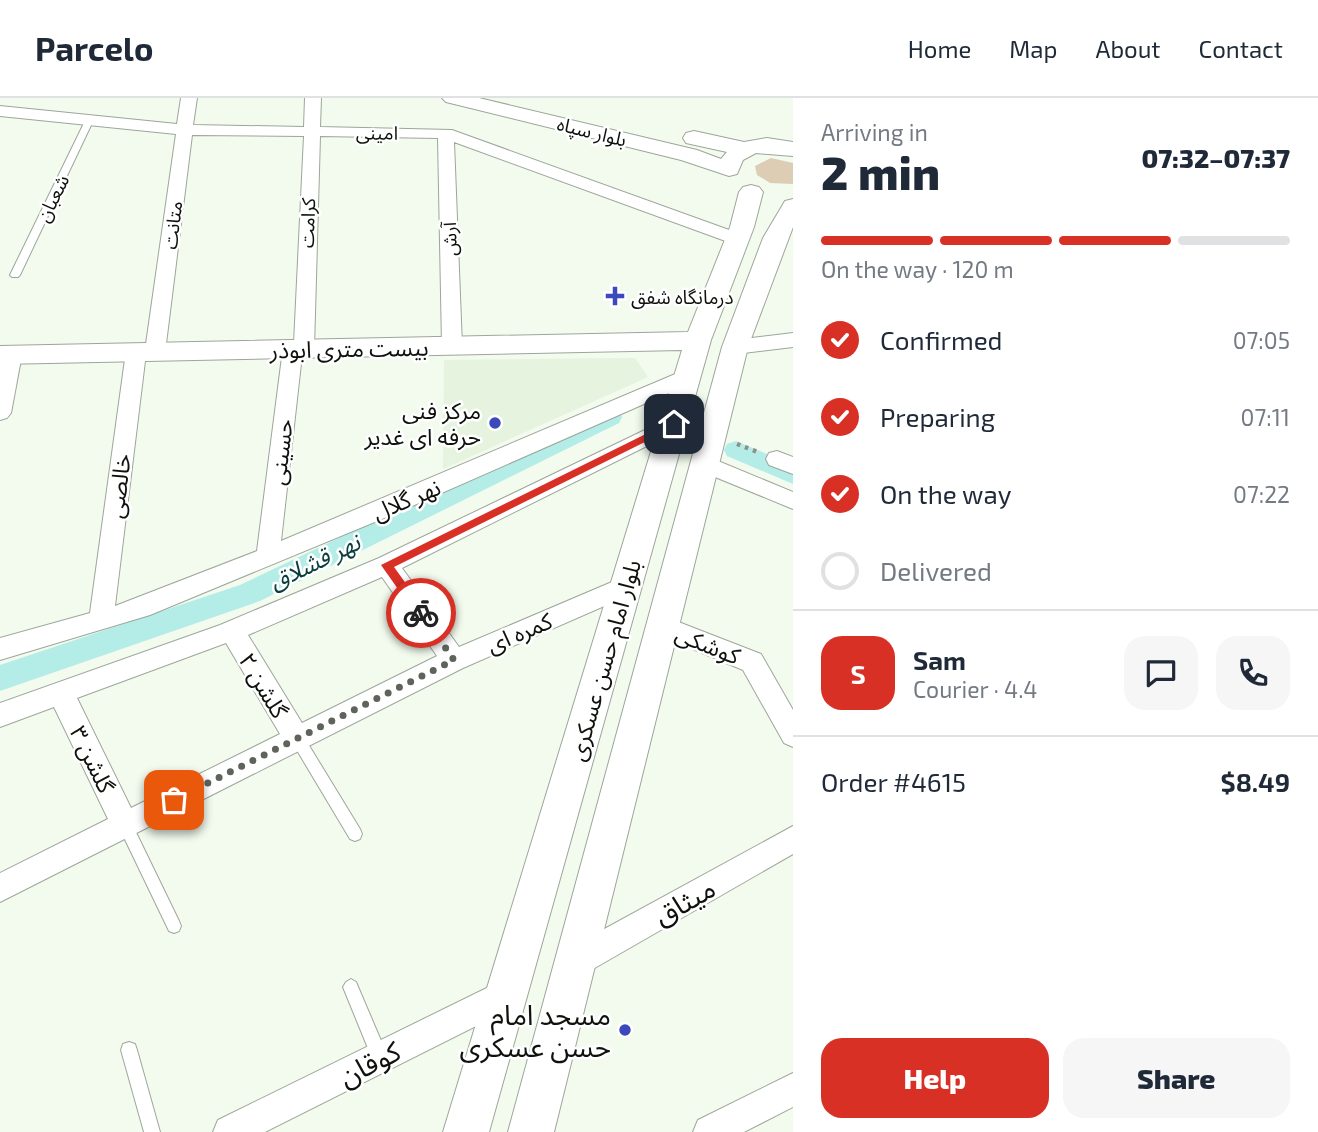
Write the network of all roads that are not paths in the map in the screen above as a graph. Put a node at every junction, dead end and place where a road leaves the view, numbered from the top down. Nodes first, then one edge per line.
1 (71, 98) edge
2 (189, 98) edge
3 (313, 98) edge
4 (453, 98) edge
5 (517, 98) edge
6 (5, 112) edge
7 (549, 113) junction
8 (65, 118) junction
9 (89, 121) junction
10 (793, 128) edge
11 (0, 129) edge
12 (184, 130) junction
13 (310, 131) junction
14 (446, 133) junction
15 (784, 147) edge
16 (746, 149) junction
17 (740, 180) junction
18 (793, 200) edge
19 (793, 206) edge
20 (737, 239) junction
21 (15, 275) dead end
22 (793, 340) edge
23 (698, 341) junction
24 (452, 345) junction
25 (735, 346) junction
26 (298, 349) junction
27 (145, 352) junction
28 (6, 354) edge
29 (687, 377) junction
30 (0, 413) edge
31 (674, 424) junction
32 (709, 449) junction
33 (793, 501) edge
34 (268, 556) junction
35 (387, 565) junction
36 (626, 586) junction
37 (101, 619) junction
38 (663, 626) junction
39 (232, 631) junction
40 (0, 649) edge
41 (454, 660) junction
42 (61, 693) junction
43 (0, 715) edge
44 (793, 736) edge
45 (297, 738) junction
46 (125, 825) junction
47 (355, 834) dead end
48 (793, 839) edge
49 (0, 888) edge
50 (174, 926) dead end
51 (575, 962) junction
52 (351, 987) dead end
53 (507, 994) junction
54 (129, 1051) dead end
55 (381, 1057) junction
56 (793, 1089) edge
57 (152, 1132) edge
58 (230, 1132) edge
59 (466, 1132) edge
60 (531, 1132) edge
61 (710, 1132) edge

1 - 8 street
2 - 12 street, متانت
3 - 13 street, کرامت
4 - 7 main road, بلوار سپاه
5 - 7 main road, بلوار سپاه
6 - 8 street, امینی
6 - 11 street
7 - 16 main road, بلوار سپاه
7 - 17 main road, بلوار سپاه
8 - 9 street, امینی
9 - 12 street, امینی
9 - 21 lane, شعبان
10 - 15 main road
12 - 13 street, امینی
12 - 27 street, متانت
13 - 14 street, امینی
13 - 26 street, کرامت
14 - 20 street, امینی
14 - 24 street, آرش
15 - 16 main road, بلوار سپاه
16 - 17 main road
17 - 18 main road, بلوار سپاه
17 - 20 main road, بلوار امام حسن عسکری
19 - 25 main road, بلوار امام حسن عسکری
20 - 23 main road, بلوار امام حسن عسکری
22 - 25 street
23 - 24 main road, بیست متری ابوذر
23 - 29 main road, بلوار امام حسن عسکری
24 - 26 main road, بیست متری ابوذر
25 - 32 main road, بلوار امام حسن عسکری
26 - 27 main road, بیست متری ابوذر
26 - 34 street, حسینی
27 - 28 main road, بیست متری ابوذر
27 - 37 street, خالصی
28 - 30 street
29 - 31 main road, بلوار امام حسن عسکری
29 - 34 street, نهر گلال
31 - 32 main road
31 - 35 street
31 - 36 main road, بلوار امام حسن عسکری
32 - 33 street
32 - 38 main road, بلوار امام حسن عسکری
34 - 37 street, نهر گلال
35 - 39 street
35 - 41 street
36 - 41 street, کمره ای
36 - 53 main road, بلوار امام حسن عسکری
37 - 40 street, نهر گلال
38 - 44 street, کوشکی
38 - 51 main road, بلوار امام حسن عسکری
39 - 42 street
39 - 45 street, گلشن ۲
41 - 45 street, کمره ای
42 - 43 street
42 - 46 street, گلشن ۳
45 - 46 street, کمره ای
45 - 47 lane
46 - 49 street, کمره ای
46 - 50 lane
48 - 51 street, میثاق
51 - 60 main road, بلوار امام حسن عسکری
52 - 55 lane
53 - 55 street, کوقان
53 - 59 main road, بلوار امام حسن عسکری
54 - 57 lane
55 - 58 street, کوقان
56 - 61 street

